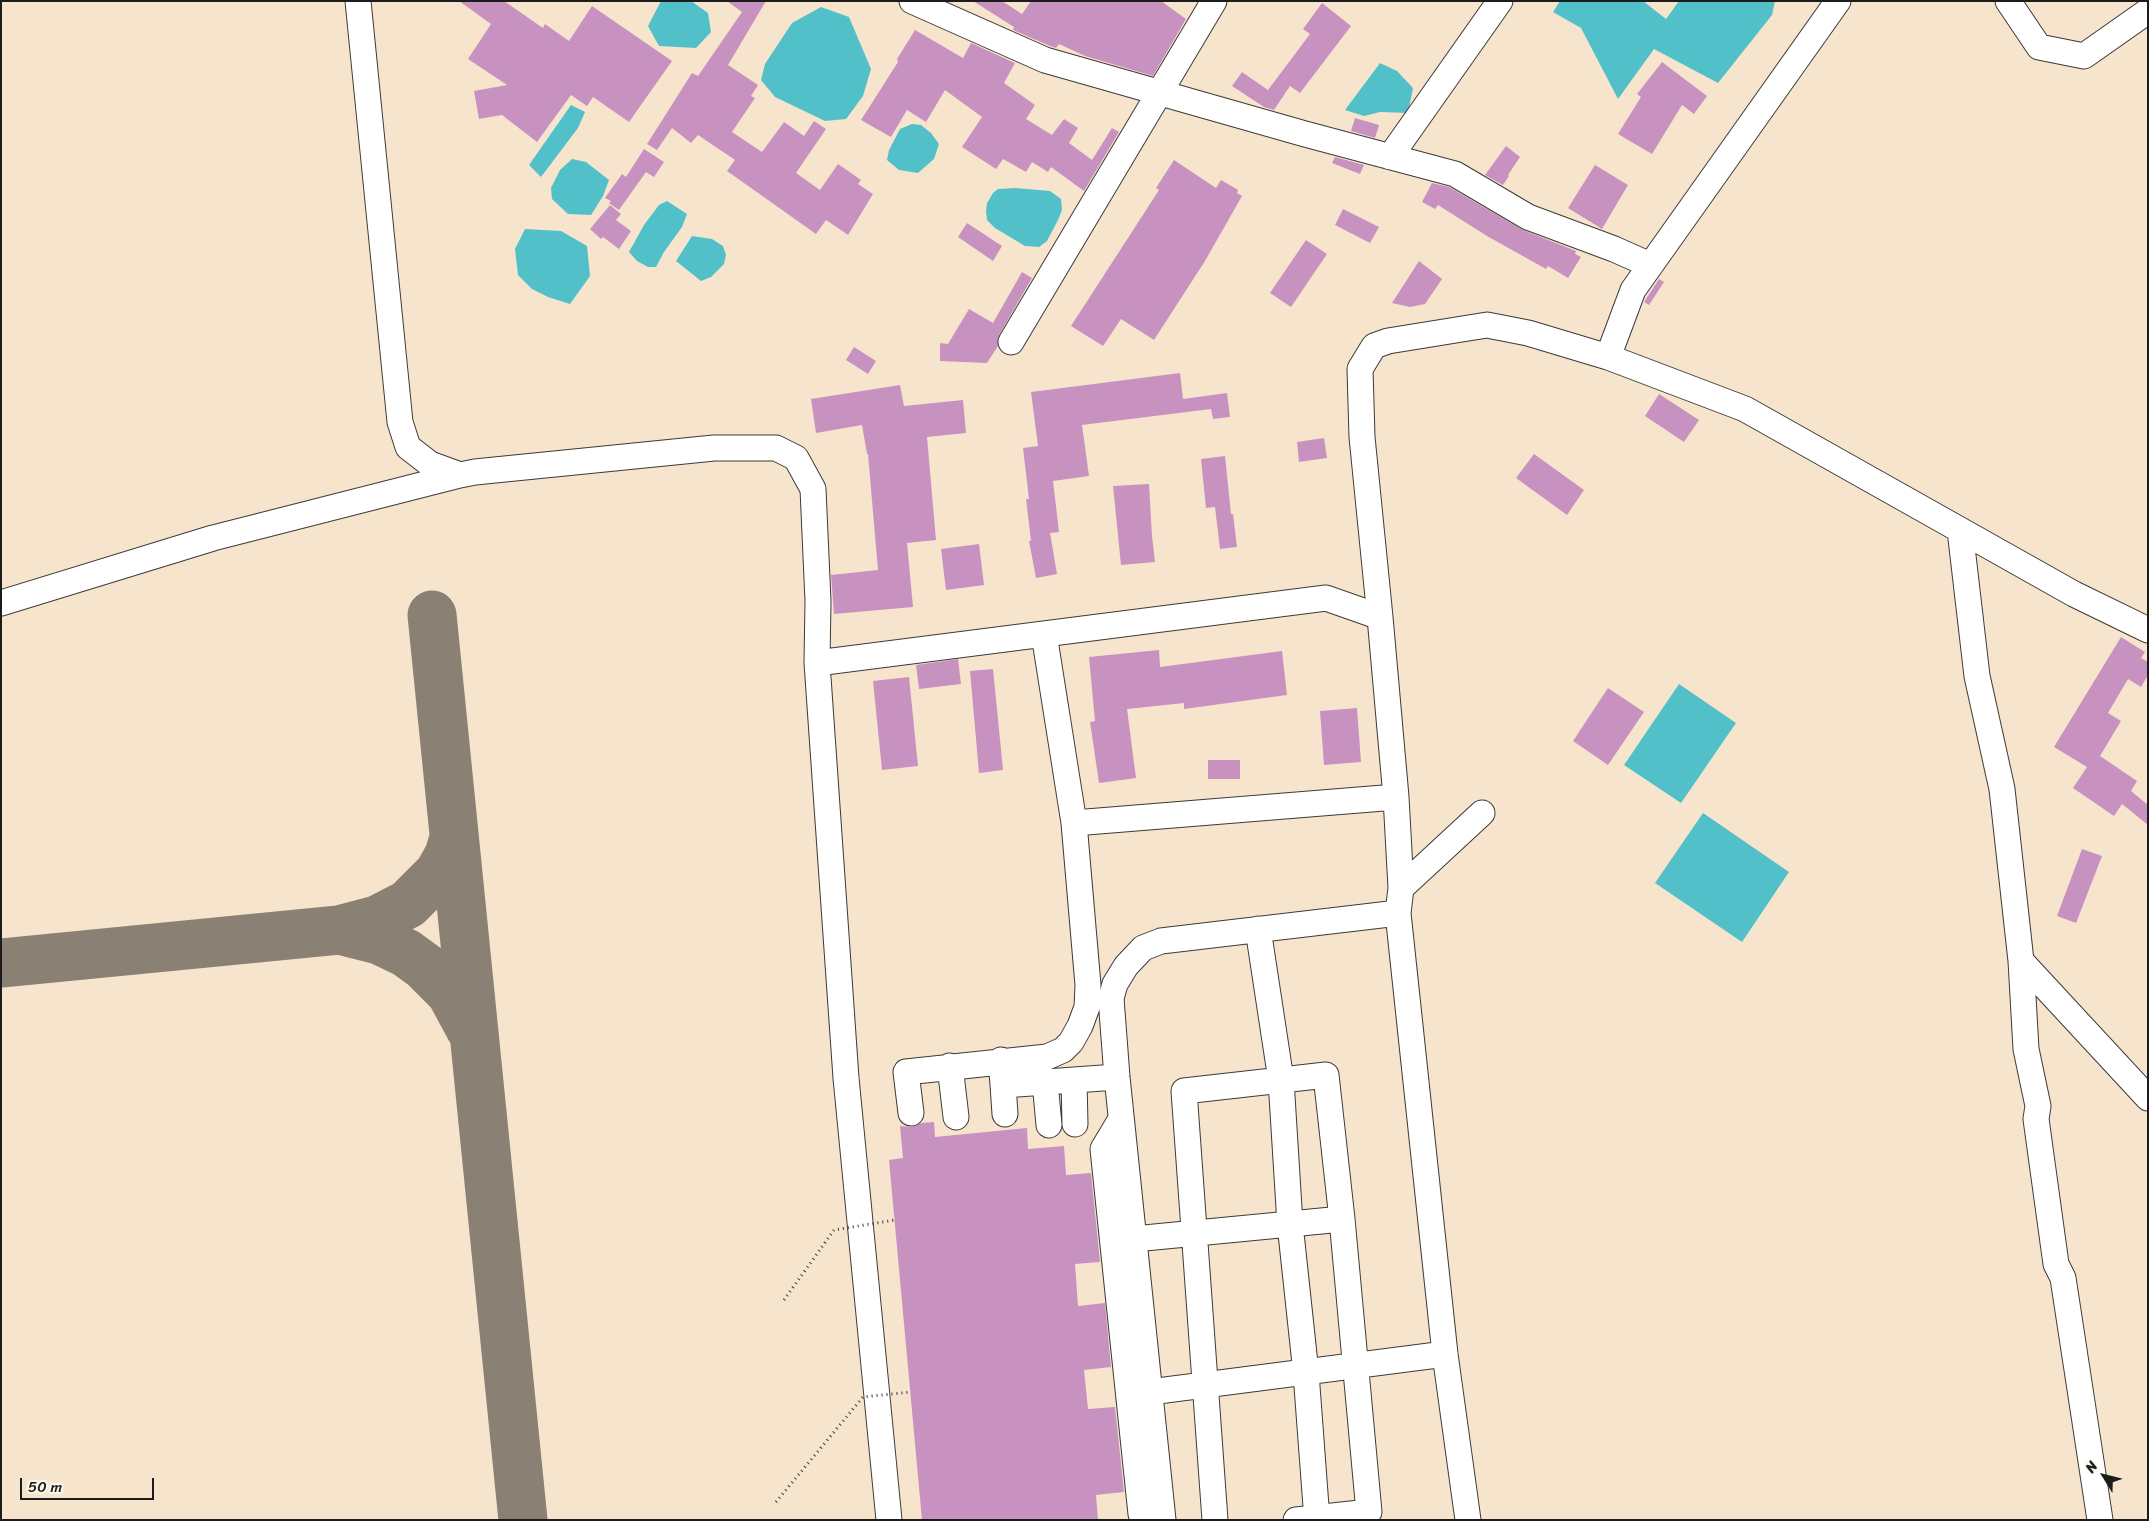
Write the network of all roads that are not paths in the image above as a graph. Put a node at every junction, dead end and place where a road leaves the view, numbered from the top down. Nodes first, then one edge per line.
1 (358, 1) edge
2 (912, 1) edge
3 (1214, 1) edge
4 (1500, 1) edge
5 (1838, 1) edge
6 (2008, 1) edge
7 (2148, 11) edge
8 (1160, 92) junction
9 (1390, 157) junction
10 (1650, 265) junction
11 (1011, 342) dead end
12 (1608, 357) junction
13 (460, 475) junction
14 (1960, 530) junction
15 (1, 602) edge
16 (1380, 617) junction
17 (2148, 630) edge
18 (1044, 634) junction
19 (817, 663) junction
20 (1396, 797) junction
21 (1482, 813) dead end
22 (1074, 823) junction
23 (1401, 888) junction
24 (1398, 913) junction
25 (1258, 929) junction
26 (2021, 961) junction
27 (1001, 1060) junction
28 (950, 1066) junction
29 (1117, 1077) junction
30 (1074, 1080) junction
31 (1281, 1080) junction
32 (1045, 1082) junction
33 (1003, 1085) junction
34 (2148, 1098) edge
35 (911, 1113) dead end
36 (1005, 1114) dead end
37 (956, 1117) dead end
38 (1121, 1119) junction
39 (1075, 1124) dead end
40 (1049, 1125) dead end
41 (1342, 1219) junction
42 (1290, 1224) junction
43 (1193, 1233) junction
44 (1134, 1239) junction
45 (1445, 1354) junction
46 (1354, 1366) junction
47 (1306, 1373) junction
48 (1204, 1385) junction
49 (1150, 1392) junction
50 (1310, 1519) edge
51 (889, 1520) edge
52 (1146, 1520) edge
53 (1163, 1520) edge
54 (1215, 1520) edge
55 (1468, 1520) edge
56 (2100, 1520) edge

1 - 13 street
2 - 8 street
3 - 8 street
4 - 9 street
5 - 10 street
6 - 7 street
8 - 9 street
8 - 11 street
9 - 10 street
10 - 12 street
12 - 14 street
12 - 16 street
13 - 15 street
13 - 19 street
14 - 17 street
14 - 26 street
16 - 18 street
16 - 20 street
18 - 19 street
18 - 22 street
19 - 51 street
20 - 22 street
20 - 23 street
21 - 23 street
22 - 27 street
23 - 24 street
24 - 25 street
24 - 45 street
25 - 29 street
25 - 31 street
26 - 34 street
26 - 56 street
27 - 28 street
27 - 33 street
28 - 35 street
28 - 37 street
29 - 30 street
29 - 38 street
30 - 32 street
30 - 39 street
31 - 41 street
31 - 42 street
31 - 43 street
32 - 33 street
32 - 40 street
33 - 36 street
38 - 44 street
38 - 52 street
41 - 42 street
41 - 46 street
42 - 43 street
42 - 47 street
43 - 44 street
43 - 48 street
44 - 49 street
45 - 46 street
45 - 55 street
46 - 47 street
46 - 50 street
47 - 48 street
47 - 50 street
48 - 49 street
48 - 54 street
49 - 53 street

